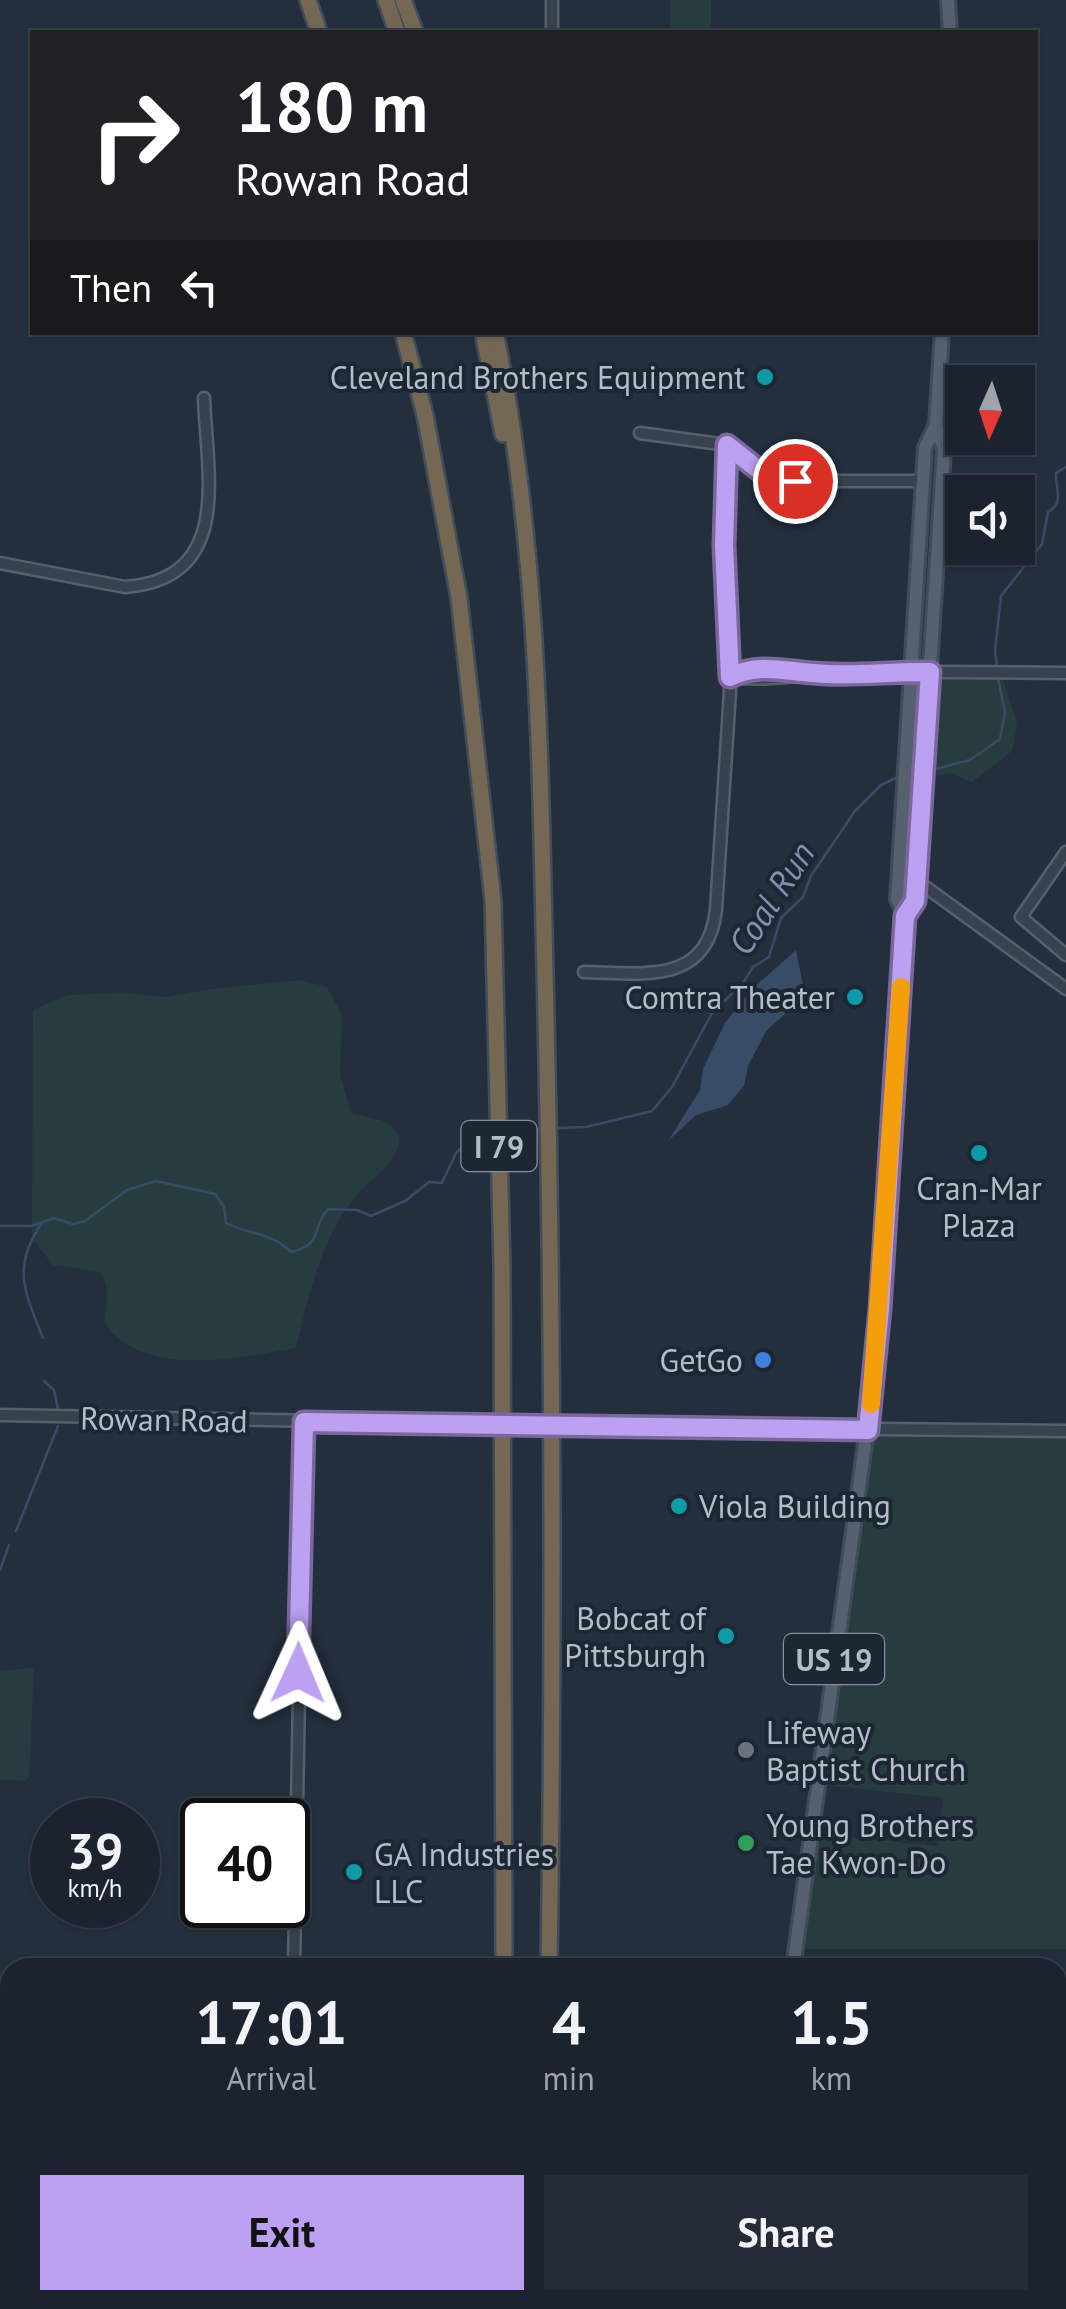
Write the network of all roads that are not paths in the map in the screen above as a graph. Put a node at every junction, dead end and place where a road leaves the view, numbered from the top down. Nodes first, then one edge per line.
1 (308, 0) edge
2 (386, 0) edge
3 (404, 0) edge
4 (552, 0) edge
5 (948, 0) edge
6 (317, 30) edge
7 (396, 30) edge
8 (414, 30) edge
9 (552, 30) edge
10 (950, 30) edge
11 (404, 335) edge
12 (484, 335) edge
13 (496, 335) edge
14 (942, 335) edge
15 (204, 398) dead end
16 (936, 425) junction
17 (640, 432) dead end
18 (727, 445) junction
19 (922, 481) junction
20 (0, 563) edge
21 (528, 581) junction
22 (910, 672) junction
23 (930, 672) junction
24 (1066, 673) edge
25 (730, 677) junction
26 (1066, 852) edge
27 (916, 880) junction
28 (905, 916) junction
29 (1066, 955) edge
30 (584, 972) dead end
31 (1066, 989) edge
32 (0, 1415) edge
33 (304, 1422) junction
34 (868, 1430) junction
35 (1066, 1431) edge
36 (294, 1958) edge
37 (501, 1958) edge
38 (549, 1958) edge
39 (794, 1958) edge

1 - 6 highway
2 - 7 highway
3 - 8 highway
4 - 9 street
5 - 10 main road
11 - 37 highway, I 79
12 - 21 highway, I 79
13 - 21 highway
14 - 16 main road, US 19
15 - 20 street
16 - 19 main road, US 19
16 - 23 main road, US 19
17 - 18 street
18 - 19 street
18 - 25 street
19 - 22 main road, US 19
21 - 38 highway, I 79
22 - 23 street
22 - 25 street
22 - 28 main road, US 19
23 - 24 street
23 - 27 main road, US 19
25 - 30 street
26 - 29 street
27 - 28 main road, US 19
27 - 31 street
28 - 34 main road, US 19
32 - 33 street, Rowan Road
33 - 34 street, Rowan Road, bridge
33 - 36 street
34 - 35 street, Rowan Road
34 - 39 main road, US 19

